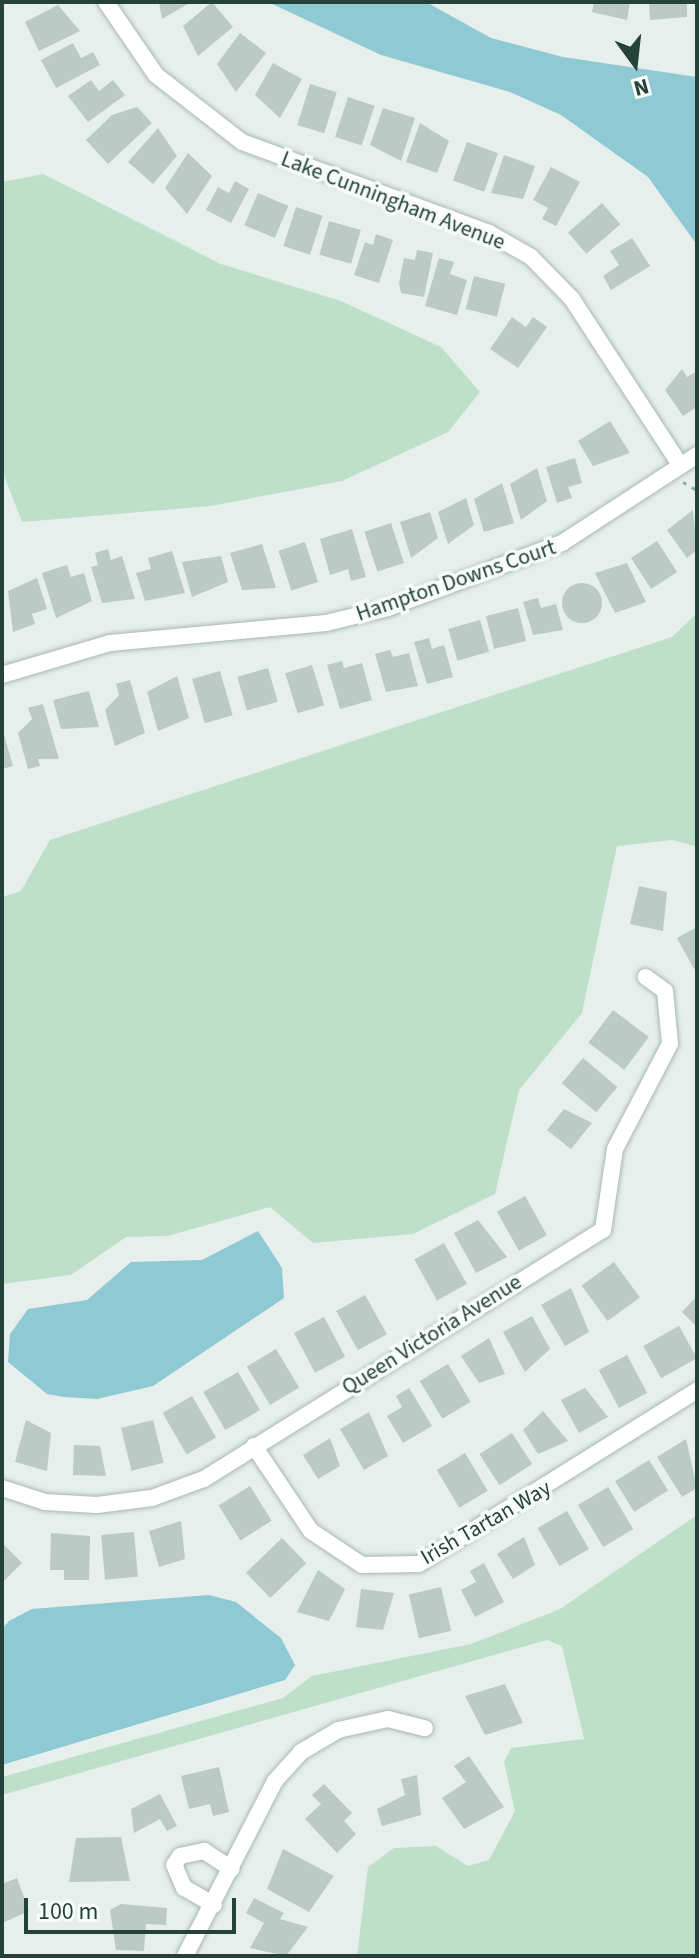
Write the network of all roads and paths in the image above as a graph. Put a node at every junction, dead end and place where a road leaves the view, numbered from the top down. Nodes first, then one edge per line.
1 (106, 2) edge
2 (697, 455) edge
3 (681, 466) junction
4 (2, 675) edge
5 (646, 977) dead end
6 (697, 1390) edge
7 (254, 1446) junction
8 (2, 1488) edge
9 (425, 1728) dead end
10 (232, 1869) junction
11 (214, 1905) junction
12 (185, 1956) edge

1 - 3 street, Lake Cunningham Avenue
2 - 3 street, Hampton Downs Court
3 - 4 street, Hampton Downs Court
5 - 7 street, Queen Victoria Avenue
6 - 7 street, Irish Tartan Way
7 - 8 street, Queen Victoria Avenue
9 - 10 street
10 - 11 street
10 - 11 street
11 - 12 street

